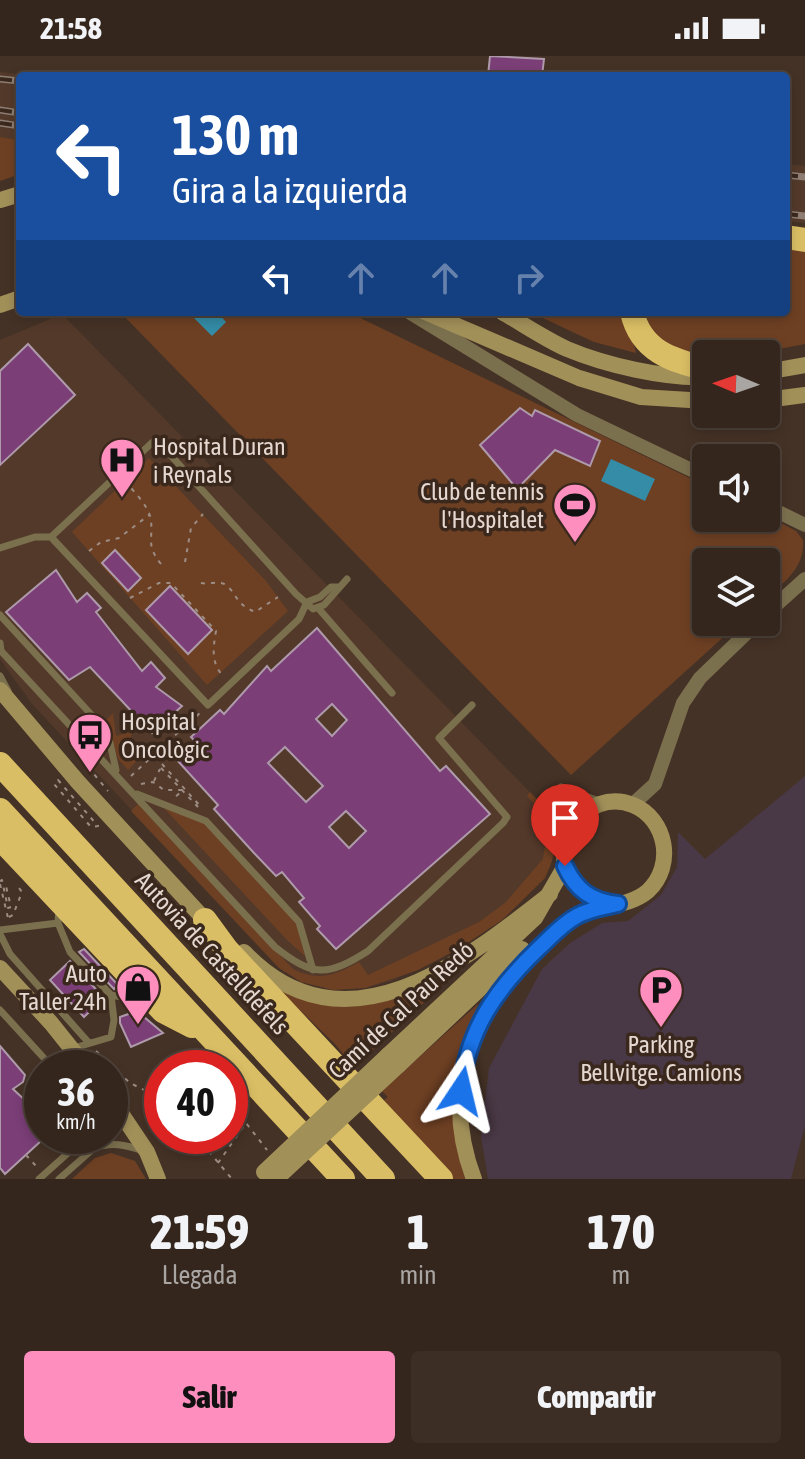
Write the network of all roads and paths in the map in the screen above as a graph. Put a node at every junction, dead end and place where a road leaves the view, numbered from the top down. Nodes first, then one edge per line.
1 (416, 316) edge
2 (434, 316) edge
3 (509, 316) edge
4 (634, 316) edge
5 (805, 365) edge
6 (692, 366) edge
7 (780, 369) edge
8 (692, 376) edge
9 (805, 395) edge
10 (780, 398) edge
11 (692, 400) edge
12 (692, 470) edge
13 (125, 481) dead end
14 (780, 513) edge
15 (203, 514) dead end
16 (149, 515) junction
17 (805, 525) edge
18 (51, 537) junction
19 (0, 548) edge
20 (89, 551) dead end
21 (185, 562) dead end
22 (161, 564) dead end
23 (347, 579) dead end
24 (805, 579) edge
25 (201, 583) dead end
26 (338, 587) junction
27 (278, 597) dead end
28 (130, 598) dead end
29 (780, 601) edge
30 (307, 602) junction
31 (319, 609) junction
32 (0, 615) edge
33 (744, 636) edge
34 (0, 643) edge
35 (0, 676) edge
36 (226, 679) dead end
37 (0, 690) edge
38 (392, 693) dead end
39 (208, 705) junction
40 (472, 705) dead end
41 (19, 711) junction
42 (189, 723) dead end
43 (183, 728) dead end
44 (0, 764) edge
45 (88, 767) dead end
46 (116, 772) junction
47 (130, 777) dead end
48 (153, 782) dead end
49 (104, 787) dead end
50 (135, 794) junction
51 (605, 803) junction
52 (632, 805) junction
53 (199, 806) dead end
54 (0, 810) edge
55 (572, 825) junction
56 (98, 826) joint
57 (0, 838) edge
58 (565, 866) junction
59 (0, 882) edge
60 (5, 882) dead end
61 (19, 888) dead end
62 (550, 894) junction
63 (601, 902) junction
64 (618, 904) junction
65 (58, 912) junction
66 (8, 918) junction
67 (0, 920) edge
68 (205, 920) junction
69 (0, 932) edge
70 (0, 968) edge
71 (313, 970) junction
72 (111, 995) junction
73 (0, 1010) edge
74 (163, 1011) junction
75 (212, 1037) junction
76 (89, 1043) junction
77 (72, 1049) joint
78 (37, 1050) edge
79 (394, 1060) junction
80 (144, 1090) edge
81 (284, 1117) junction
82 (128, 1124) edge
83 (144, 1148) edge
84 (144, 1151) edge
85 (66, 1154) edge
86 (76, 1154) edge
87 (148, 1154) edge
88 (211, 1154) edge
89 (224, 1154) edge
90 (26, 1155) dead end
91 (81, 1160) junction
92 (218, 1163) junction
93 (36, 1167) dead end
94 (265, 1177) edge
95 (39, 1179) edge
96 (59, 1179) edge
97 (158, 1179) edge
98 (232, 1179) edge
99 (330, 1179) edge
100 (343, 1179) edge
101 (383, 1179) edge
102 (441, 1179) edge
103 (474, 1179) edge

1 - 12 street
2 - 11 street
3 - 8 street
4 - 6 highway
5 - 7 street
9 - 10 street
13 - 16 path
14 - 17 street
15 - 21 path
16 - 20 path
16 - 22 path
18 - 19 lane
18 - 30 lane
18 - 39 lane
23 - 26 lane
24 - 29 street
25 - 27 path
26 - 30 lane
26 - 31 lane
28 - 36 path
30 - 31 lane
30 - 39 lane
31 - 38 lane
32 - 46 lane
33 - 52 street
34 - 46 lane
35 - 41 lane
37 - 41 street
39 - 42 path
40 - 71 lane
41 - 68 street
43 - 47 path
44 - 101 highway, Autovia de Castelldefels
45 - 49 path
46 - 50 lane
48 - 53 path
50 - 71 lane
50 - 71 lane
51 - 52 street
51 - 55 street
51 - 55 lane
52 - 64 street
54 - 75 highway
55 - 58 street
56 - 56 path
57 - 65 highway
58 - 62 street, Camí de Cal Pau Redó
58 - 63 street
59 - 60 path
59 - 66 path
61 - 66 path
62 - 68 street
62 - 79 street, Camí de Cal Pau Redó
63 - 64 street
63 - 79 street, Camí de Cal Pau Redó
64 - 103 street
65 - 69 lane
65 - 72 lane
65 - 74 highway
66 - 67 path
68 - 102 highway
69 - 76 lane
70 - 77 street
72 - 74 lane
72 - 76 lane
73 - 78 lane
74 - 75 highway
75 - 81 highway
76 - 77 lane
76 - 80 path
79 - 94 street, Camí de Cal Pau Redó, bridge
81 - 99 highway
81 - 100 highway
82 - 83 street
84 - 91 lane
85 - 95 lane
86 - 91 lane
87 - 97 street
88 - 92 path
89 - 92 path
90 - 93 path
91 - 96 lane
92 - 98 path

